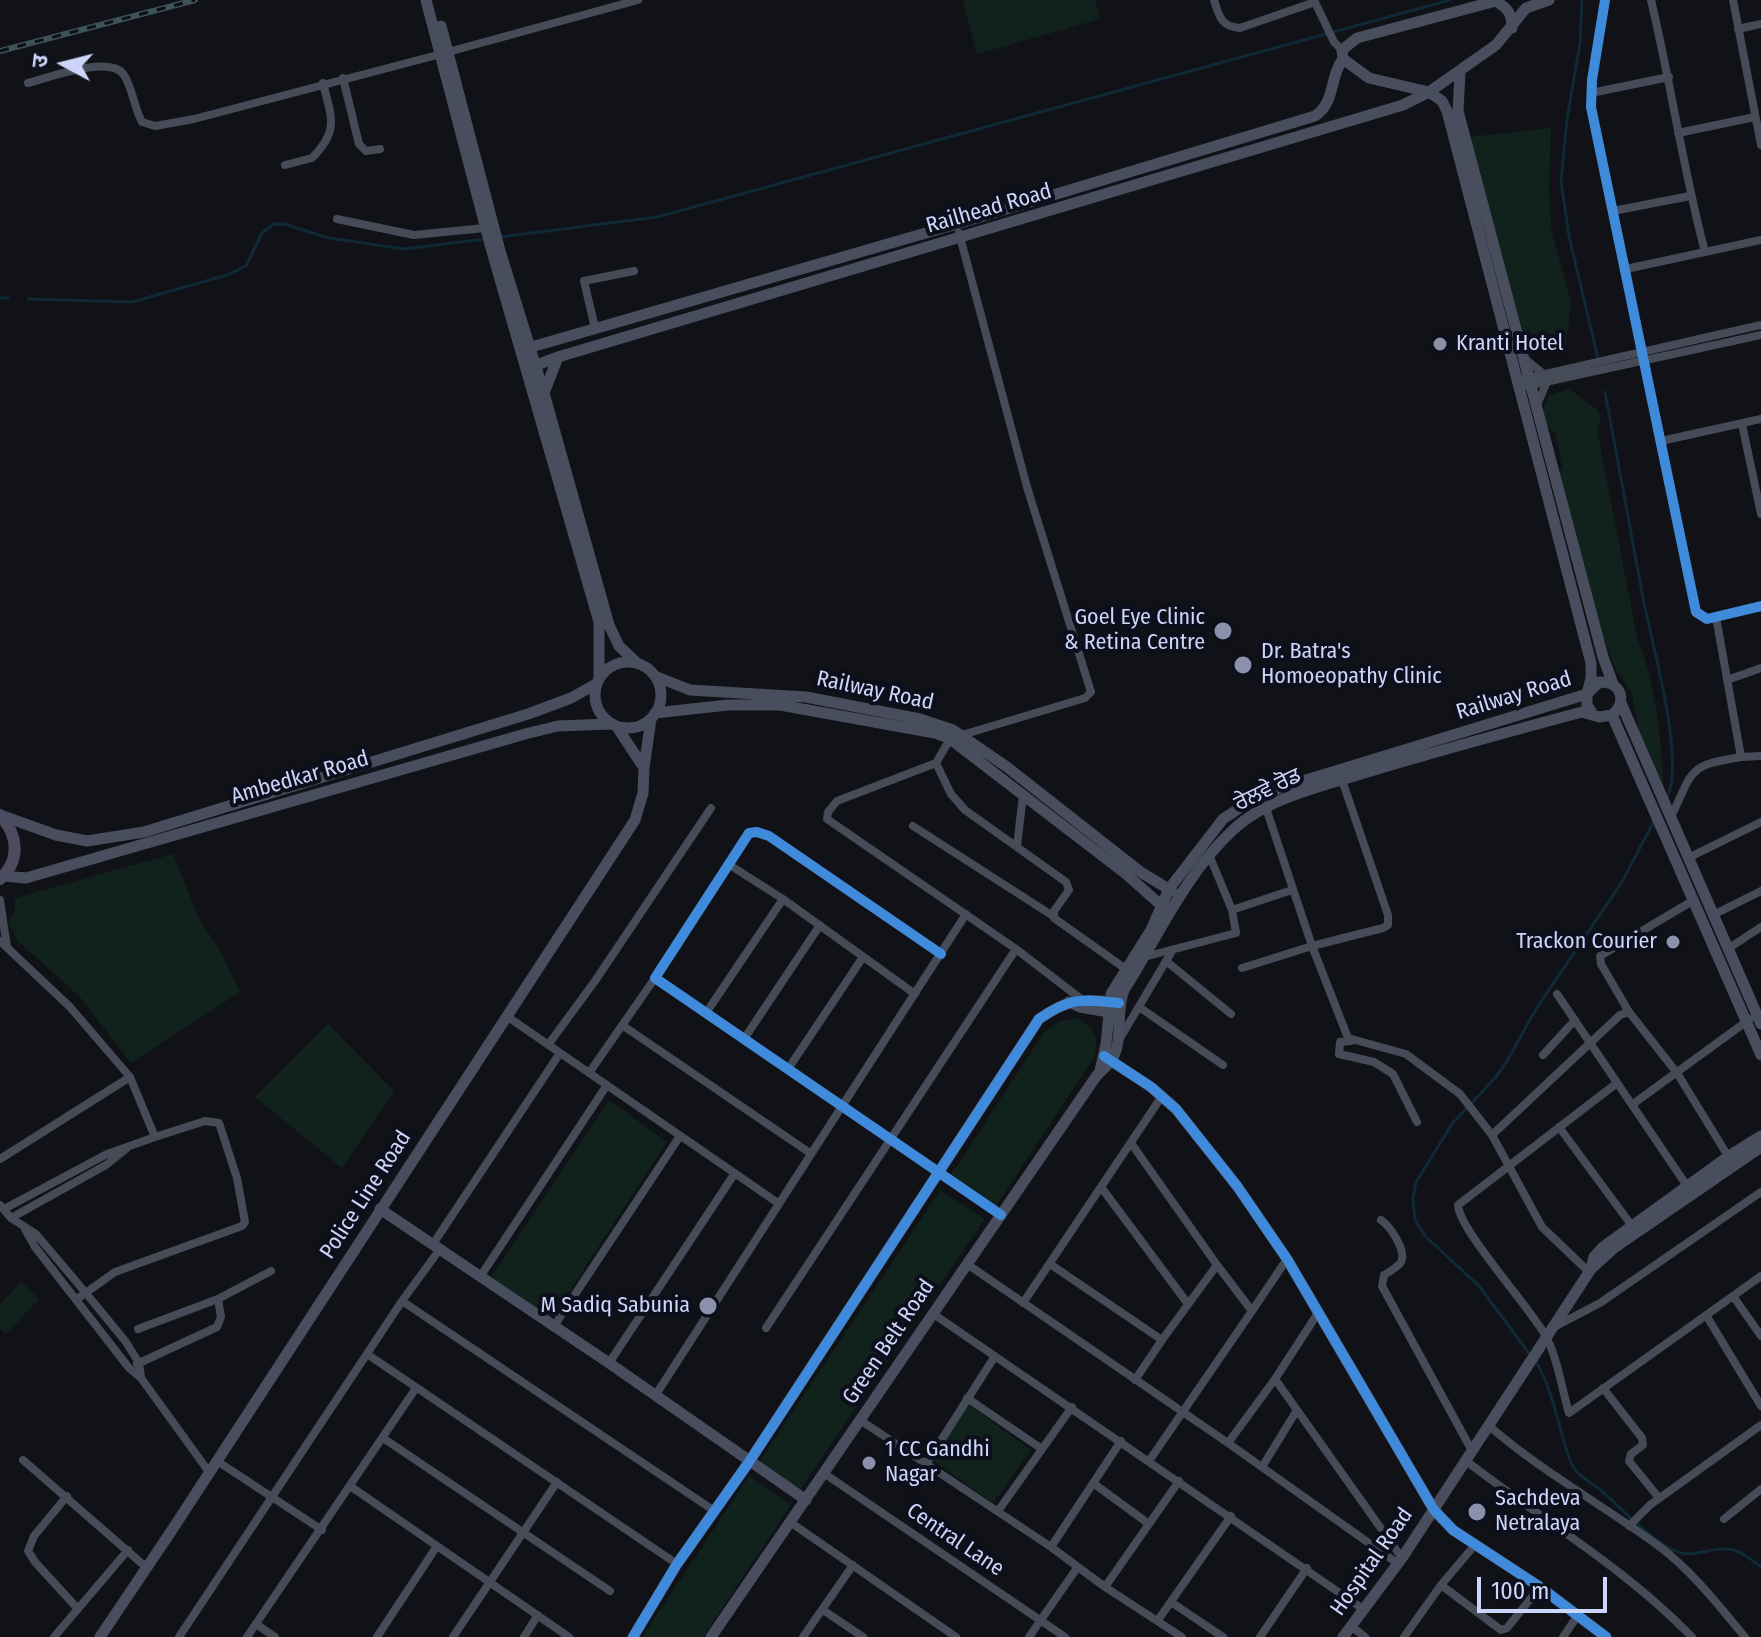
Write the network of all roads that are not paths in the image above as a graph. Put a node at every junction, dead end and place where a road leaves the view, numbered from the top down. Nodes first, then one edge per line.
1 (426, 0) edge
2 (434, 0) edge
3 (638, 0) edge
4 (1214, 0) edge
5 (1498, 0) edge
6 (1549, 0) edge
7 (1605, 0) edge
8 (1651, 0) edge
9 (1733, 0) edge
10 (1314, 1) edge
11 (1526, 4) edge
12 (1761, 24) edge
13 (1512, 28) junction
14 (1738, 29) junction
15 (1340, 50) junction
16 (445, 53) junction
17 (1460, 72) junction
18 (1669, 77) junction
19 (343, 78) junction
20 (28, 83) dead end
21 (323, 83) junction
22 (1429, 92) junction
23 (1591, 93) junction
24 (1755, 117) junction
25 (1678, 133) junction
26 (1761, 145) edge
27 (380, 149) dead end
28 (285, 165) dead end
29 (1469, 171) junction
30 (1079, 186) junction
31 (1690, 196) junction
32 (1083, 202) junction
33 (1613, 211) junction
34 (337, 219) dead end
35 (957, 224) junction
36 (489, 231) junction
37 (961, 238) junction
38 (1761, 240) edge
39 (496, 249) junction
40 (1705, 252) junction
41 (1626, 269) junction
42 (634, 271) dead end
43 (1761, 325) edge
44 (595, 328) junction
45 (524, 330) junction
46 (1761, 335) edge
47 (550, 341) junction
48 (525, 348) junction
49 (1642, 356) junction
50 (558, 357) junction
51 (1523, 358) junction
52 (531, 368) junction
53 (1546, 378) junction
54 (1525, 383) junction
55 (544, 393) junction
56 (1536, 407) junction
57 (1761, 419) edge
58 (1742, 424) junction
59 (1661, 441) junction
60 (1758, 480) edge
61 (1761, 514) edge
62 (1761, 606) edge
63 (1716, 617) junction
64 (635, 661) junction
65 (1761, 668) edge
66 (657, 677) junction
67 (1727, 680) junction
68 (598, 681) junction
69 (1613, 684) junction
70 (1587, 694) junction
71 (1621, 703) junction
72 (1592, 713) junction
73 (1612, 715) junction
74 (653, 716) junction
75 (614, 725) junction
76 (962, 735) junction
77 (950, 739) junction
78 (1761, 756) edge
79 (1741, 757) junction
80 (936, 763) junction
81 (644, 768) junction
82 (1342, 780) junction
83 (1023, 795) junction
84 (711, 808) dead end
85 (1266, 808) junction
86 (1670, 813) junction
87 (0, 815) edge
88 (1761, 822) edge
89 (913, 826) dead end
90 (1017, 846) junction
91 (1210, 857) junction
92 (1690, 857) junction
93 (728, 864) junction
94 (2, 878) edge
95 (1169, 889) junction
96 (1292, 890) junction
97 (1761, 891) edge
98 (1180, 896) junction
99 (783, 899) junction
100 (0, 900) edge
101 (1694, 900) junction
102 (1165, 908) junction
103 (1232, 910) junction
104 (966, 914) junction
105 (1715, 914) junction
106 (1053, 916) junction
107 (820, 925) junction
108 (1761, 927) edge
109 (4, 944) edge
110 (1312, 946) junction
111 (1729, 948) junction
112 (1016, 949) junction
113 (1172, 951) junction
114 (941, 954) junction
115 (863, 957) junction
116 (1144, 957) junction
117 (1166, 961) junction
118 (1242, 968) dead end
119 (1129, 972) junction
120 (655, 978) junction
121 (915, 994) junction
122 (1557, 994) dead end
123 (1081, 999) junction
124 (1068, 1002) junction
125 (1139, 1007) junction
126 (1113, 1008) junction
127 (1629, 1012) junction
128 (706, 1013) junction
129 (1231, 1014) dead end
130 (1758, 1016) edge
131 (508, 1017) junction
132 (1575, 1020) junction
133 (622, 1025) junction
134 (744, 1039) junction
135 (1352, 1041) junction
136 (1591, 1042) junction
137 (1117, 1044) junction
138 (548, 1045) junction
139 (560, 1053) junction
140 (1543, 1055) dead end
141 (1761, 1055) edge
142 (1108, 1058) junction
143 (1223, 1065) dead end
144 (788, 1069) junction
145 (1100, 1071) joint
146 (589, 1073) junction
147 (1677, 1073) junction
148 (130, 1077) junction
149 (1617, 1083) junction
150 (607, 1085) junction
151 (1162, 1096) junction
152 (1633, 1104) junction
153 (841, 1106) junction
154 (1417, 1122) dead end
155 (1559, 1127) junction
156 (1492, 1135) junction
157 (680, 1136) junction
158 (1761, 1136) edge
159 (155, 1137) junction
160 (890, 1139) junction
161 (1131, 1143) junction
162 (1761, 1147) edge
163 (127, 1148) junction
164 (810, 1153) junction
165 (0, 1159) edge
166 (1732, 1161) junction
167 (1509, 1166) junction
168 (938, 1172) junction
169 (735, 1173) junction
170 (1687, 1186) junction
171 (1101, 1187) junction
172 (1761, 1192) edge
173 (778, 1203) junction
174 (2, 1207) edge
175 (380, 1209) junction
176 (1001, 1215) junction
177 (11, 1218) junction
178 (1381, 1220) dead end
179 (1632, 1226) junction
180 (25, 1229) junction
181 (436, 1247) junction
182 (1287, 1259) junction
183 (967, 1264) junction
184 (1050, 1264) junction
185 (1217, 1265) junction
186 (271, 1271) dead end
187 (1590, 1271) junction
188 (1761, 1276) edge
189 (480, 1277) junction
190 (85, 1292) junction
191 (1733, 1296) junction
192 (77, 1299) junction
193 (218, 1299) junction
194 (402, 1301) junction
195 (1023, 1303) junction
196 (1188, 1304) junction
197 (1252, 1311) junction
198 (932, 1313) junction
199 (1318, 1313) junction
200 (1706, 1315) junction
201 (554, 1326) junction
202 (766, 1328) dead end
203 (138, 1329) dead end
204 (1546, 1336) junction
205 (1761, 1336) edge
206 (1162, 1340) junction
207 (367, 1354) junction
208 (995, 1356) junction
209 (139, 1363) junction
210 (609, 1363) junction
211 (129, 1368) junction
212 (141, 1378) junction
213 (1275, 1379) junction
214 (1135, 1380) junction
215 (416, 1388) junction
216 (1603, 1388) junction
217 (655, 1396) junction
218 (967, 1398) junction
219 (1761, 1406) edge
220 (1072, 1407) junction
221 (1297, 1410) junction
222 (1181, 1412) junction
223 (860, 1420) junction
224 (1488, 1425) junction
225 (1761, 1425) edge
226 (383, 1438) junction
227 (1121, 1441) junction
228 (1228, 1443) junction
229 (1042, 1449) junction
230 (1468, 1454) junction
231 (23, 1460) dead end
232 (217, 1461) junction
233 (1149, 1461) junction
234 (749, 1462) junction
235 (926, 1464) junction
236 (1262, 1467) junction
237 (209, 1472) junction
238 (825, 1474) junction
239 (1179, 1481) junction
240 (557, 1482) junction
241 (1093, 1483) junction
242 (350, 1486) junction
243 (1761, 1489) edge
244 (67, 1496) junction
245 (272, 1497) junction
246 (1659, 1498) junction
247 (806, 1500) junction
248 (713, 1510) junction
249 (1434, 1510) junction
250 (998, 1511) junction
251 (1231, 1516) junction
252 (1724, 1519) dead end
253 (790, 1522) junction
254 (1149, 1524) junction
255 (1631, 1524) junction
256 (322, 1530) junction
257 (524, 1532) junction
258 (437, 1546) junction
259 (1474, 1546) junction
260 (1051, 1547) junction
261 (128, 1550) junction
262 (1400, 1560) junction
263 (677, 1564) junction
264 (853, 1565) junction
265 (147, 1568) junction
266 (1077, 1568) junction
267 (1307, 1568) junction
268 (490, 1582) junction
269 (1441, 1585) junction
270 (1105, 1587) junction
271 (1540, 1587) junction
272 (610, 1591) dead end
273 (1171, 1602) junction
274 (78, 1609) junction
275 (1363, 1609) junction
276 (823, 1610) junction
277 (538, 1615) junction
278 (1578, 1615) junction
279 (1040, 1620) junction
280 (1158, 1620) junction
281 (256, 1624) junction
282 (1347, 1632) edge
283 (953, 1636) edge
284 (54, 1637) edge
285 (100, 1637) edge
286 (179, 1637) edge
287 (247, 1637) edge
288 (275, 1637) edge
289 (377, 1637) edge
290 (453, 1637) edge
291 (524, 1637) edge
292 (569, 1637) edge
293 (633, 1637) edge
294 (711, 1637) edge
295 (803, 1637) edge
296 (863, 1637) edge
297 (1029, 1637) edge
298 (1065, 1637) edge
299 (1182, 1637) edge
300 (1223, 1637) edge
301 (1260, 1637) edge
302 (1365, 1637) edge
303 (1404, 1637) edge
304 (1563, 1637) edge
305 (1606, 1637) edge
306 (1692, 1637) edge
307 (1745, 1637) edge

1 - 16 main road
2 - 16 main road
3 - 16 street
4 - 10 street
5 - 13 main road
5 - 15 main road
6 - 11 main road
7 - 23 street
8 - 18 street
9 - 14 street
10 - 15 street
11 - 13 main road, Railhead Road
12 - 14 street
13 - 17 main road, Railhead Road
14 - 24 street
15 - 22 main road
15 - 30 main road, Railhead Road
16 - 19 street
16 - 36 main road
17 - 22 main road, Railhead Road
17 - 29 main road
18 - 23 street
18 - 25 street
19 - 21 street
19 - 27 street
20 - 21 street
21 - 28 street
22 - 29 main road, Railway Road
22 - 32 main road, Railhead Road
23 - 33 street
24 - 25 street
24 - 26 street
25 - 31 street
29 - 51 main road
29 - 54 main road, Railway Road
30 - 32 main road
30 - 35 main road, Railhead Road
31 - 33 street
31 - 40 street
32 - 37 main road, Railhead Road
33 - 41 street
34 - 36 street
35 - 37 street
35 - 44 main road, Railhead Road
36 - 39 main road
37 - 50 main road, Railhead Road
37 - 76 street
38 - 40 street
39 - 45 main road
39 - 48 main road
40 - 41 street
41 - 49 street
42 - 44 street
43 - 49 street
44 - 47 main road, Railhead Road
45 - 47 main road
45 - 48 main road
46 - 49 street
47 - 48 main road, Railhead Road
48 - 52 main road
49 - 53 street
49 - 59 street
50 - 52 main road, Railhead Road
50 - 55 main road
51 - 53 street
51 - 54 main road
52 - 55 main road
52 - 68 main road
53 - 54 street
53 - 56 street
54 - 56 main road
54 - 70 main road, Railway Road
55 - 64 main road
56 - 69 main road
57 - 58 street
58 - 59 street
58 - 60 street
59 - 63 street
60 - 61 street
62 - 63 street
63 - 67 street
64 - 66 main road
64 - 68 main road
65 - 67 street
66 - 74 main road
66 - 76 main road, Railway Road
67 - 79 street
68 - 75 main road
68 - 87 main road
69 - 70 main road
69 - 71 main road
70 - 72 main road
70 - 95 main road, Railway Road
71 - 73 main road
71 - 86 main road
72 - 73 main road
72 - 82 main road, ਰੇਲਵੇ ਰੋਡ
73 - 101 main road
74 - 75 main road
74 - 77 main road
74 - 81 main road, Police Line Road
75 - 81 main road
75 - 94 main road, Ambedkar Road
76 - 95 main road, Railway Road
77 - 80 street
77 - 83 main road
78 - 79 street
79 - 86 street
80 - 90 street
80 - 104 street
81 - 131 main road, Police Line Road
82 - 85 main road, ਰੇਲਵੇ ਰੋਡ
82 - 110 street
83 - 90 street
83 - 102 main road
84 - 138 street
85 - 91 main road, ਰੇਲਵੇ ਰੋਡ
85 - 96 street
86 - 92 main road
87 - 94 main road
88 - 92 street
89 - 106 street
90 - 106 street
91 - 98 main road, ਰੇਲਵੇ ਰੋਡ
91 - 103 street
92 - 105 main road
93 - 99 street
93 - 114 street
93 - 120 street
95 - 98 main road, Railway Road
95 - 102 main road, Railway Road
96 - 103 street
96 - 110 street
97 - 105 street
98 - 102 main road, ਰੇਲਵੇ ਰੋਡ
99 - 107 street
99 - 128 street
100 - 109 street
101 - 127 street
101 - 130 main road
102 - 116 main road, ਰੇਲਵੇ ਰੋਡ
102 - 119 main road, Railway Road
103 - 113 street
104 - 112 street
104 - 114 street
105 - 111 main road
106 - 119 street
107 - 115 street
107 - 134 street
108 - 111 street
109 - 148 street
110 - 118 street
110 - 135 street
111 - 130 main road
112 - 123 street
112 - 160 street
113 - 116 street
113 - 117 street
114 - 121 street
115 - 121 street
115 - 144 street
116 - 119 main road, ਰੇਲਵੇ ਰੋਡ
117 - 125 street
117 - 129 street
119 - 126 main road, Railway Road
120 - 128 street
120 - 133 street
121 - 153 street
122 - 132 street
123 - 124 main road
123 - 126 main road
124 - 126 main road
124 - 168 main road
125 - 137 street
125 - 143 street
126 - 137 main road
126 - 142 main road, Railway Road
127 - 136 street
127 - 147 street
128 - 134 street
130 - 141 main road
130 - 147 street
131 - 138 street
131 - 175 main road, Police Line Road
132 - 136 street
132 - 140 street
133 - 146 street
133 - 164 street
134 - 144 street
135 - 154 street
135 - 156 street
136 - 149 street
136 - 156 street
137 - 142 main road
138 - 139 street
139 - 146 street
139 - 181 street
142 - 145 main road, Railway Road
142 - 151 main road
144 - 153 street
145 - 176 main road, Green Belt Road
146 - 150 street
147 - 152 street
147 - 166 street
148 - 159 street
148 - 165 street
149 - 152 street
149 - 155 street
150 - 157 street
150 - 189 street
151 - 161 street
151 - 182 main road
152 - 170 street
153 - 160 street
153 - 164 street
155 - 167 street
155 - 179 street
156 - 167 street
157 - 169 street
157 - 201 street
158 - 166 main road
159 - 163 street
159 - 190 street
160 - 168 street
160 - 202 street
161 - 171 street
161 - 185 street
162 - 166 main road
163 - 174 street
163 - 177 street
164 - 173 street
166 - 170 main road
166 - 187 main road
167 - 187 street
167 - 204 street
168 - 176 street
168 - 234 main road
169 - 173 street
169 - 210 street
170 - 179 main road
171 - 184 street
171 - 196 street
172 - 204 street
173 - 217 street
174 - 177 street
175 - 181 main road
175 - 232 main road, Police Line Road
176 - 183 main road, Green Belt Road
177 - 180 street
178 - 230 street
179 - 187 main road
180 - 190 street
180 - 192 street
181 - 189 main road
181 - 194 street
182 - 197 street
182 - 199 main road
183 - 195 street
183 - 198 main road, Green Belt Road
184 - 195 street
184 - 206 street
185 - 196 street
185 - 197 street
186 - 193 street
187 - 204 main road, Hospital Road
188 - 191 street
189 - 201 main road
190 - 192 street
190 - 209 street
191 - 200 street
191 - 205 street
192 - 211 street
193 - 203 street
193 - 209 street
194 - 207 street
194 - 248 street
195 - 214 street
196 - 206 street
197 - 222 street
198 - 208 street
198 - 223 main road, Green Belt Road
199 - 213 street
199 - 249 main road
200 - 216 street
200 - 219 street
201 - 210 main road
204 - 216 street
204 - 224 main road, Hospital Road
206 - 214 street
207 - 215 street
207 - 245 street
208 - 218 street
208 - 220 street
209 - 211 street
209 - 212 street
210 - 217 main road
211 - 212 street
212 - 237 street
213 - 221 street
213 - 228 street
214 - 222 street
215 - 226 street
215 - 240 street
216 - 246 street
217 - 234 main road
218 - 229 street
218 - 235 street
220 - 227 street
220 - 229 street
221 - 236 street
221 - 262 street
222 - 228 street
222 - 233 street
223 - 235 street
223 - 238 main road, Green Belt Road
224 - 230 main road, Hospital Road
224 - 255 street
225 - 246 street
226 - 242 street
226 - 257 street
227 - 233 street
227 - 241 street
228 - 236 street
229 - 250 street
230 - 249 main road, Hospital Road
230 - 306 street
231 - 244 street
232 - 237 main road, Police Line Road
232 - 245 street
233 - 239 street
234 - 247 main road
234 - 248 main road
235 - 250 street
236 - 262 street
237 - 265 main road, Police Line Road
238 - 247 main road, Green Belt Road
238 - 279 street, Central Lane
239 - 251 street
239 - 254 street
240 - 257 street
240 - 263 street
241 - 254 street
241 - 260 street
242 - 256 street
242 - 258 street
243 - 252 street
244 - 261 street
244 - 274 street
245 - 256 street
245 - 286 street
246 - 255 street
247 - 253 main road, Green Belt Road
248 - 263 main road
249 - 259 main road
249 - 262 main road, Hospital Road
250 - 260 street
251 - 267 street
251 - 273 street
253 - 264 street
253 - 294 main road, Green Belt Road
254 - 270 street
255 - 307 street
256 - 281 street
257 - 268 street
257 - 272 street
258 - 268 street
258 - 289 street
259 - 269 street
259 - 271 main road
260 - 266 street
261 - 265 street
261 - 274 street
262 - 275 main road, Hospital Road
263 - 293 main road
264 - 276 street
264 - 283 street
265 - 285 main road, Police Line Road
266 - 270 street
266 - 279 street
267 - 275 street
267 - 301 street
268 - 277 street
268 - 290 street
269 - 271 street
269 - 303 street
270 - 280 street
271 - 278 main road
273 - 280 street
273 - 300 street
274 - 284 street
275 - 282 main road, Hospital Road
276 - 295 street
276 - 296 street
277 - 291 street
277 - 292 street
278 - 304 street
278 - 305 main road
279 - 297 street
279 - 298 street, Central Lane
280 - 299 street
281 - 287 street
281 - 288 street
282 - 302 street

